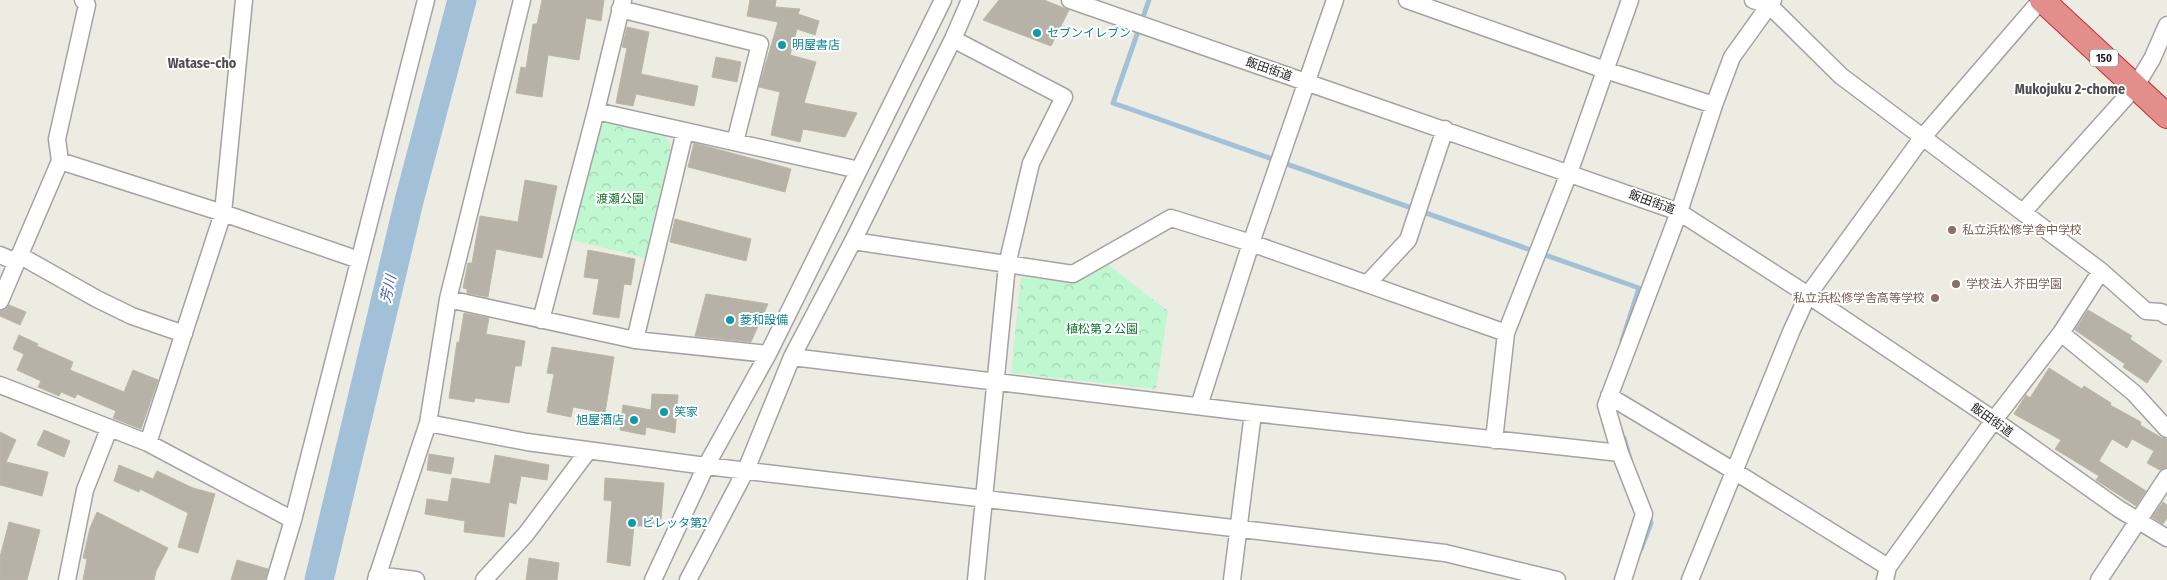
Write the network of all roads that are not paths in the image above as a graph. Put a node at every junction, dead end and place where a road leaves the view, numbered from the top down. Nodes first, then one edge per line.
1 (83, 0) edge
2 (244, 0) edge
3 (426, 0) edge
4 (522, 0) edge
5 (943, 0) edge
6 (970, 0) edge
7 (1070, 0) edge
8 (1335, 0) edge
9 (1407, 0) edge
10 (1630, 0) edge
11 (1753, 0) edge
12 (2041, 0) edge
13 (1771, 3) edge
14 (621, 4) edge
15 (2167, 25) edge
16 (953, 39) junction
17 (1605, 70) junction
18 (1306, 82) junction
19 (2135, 87) junction
20 (1714, 105) junction
21 (596, 111) junction
22 (2167, 116) edge
23 (1444, 129) junction
24 (686, 131) junction
25 (1922, 138) junction
26 (735, 142) junction
27 (60, 161) junction
28 (859, 170) junction
29 (1569, 173) junction
30 (1679, 212) junction
31 (2023, 212) junction
32 (223, 213) junction
33 (853, 241) junction
34 (1251, 243) junction
35 (0, 255) edge
36 (18, 259) junction
37 (359, 260) junction
38 (1007, 265) junction
39 (2102, 271) junction
40 (1367, 284) junction
41 (1808, 295) junction
42 (448, 298) junction
43 (0, 300) edge
44 (2165, 311) edge
45 (541, 320) junction
46 (1506, 333) junction
47 (2061, 333) junction
48 (184, 334) junction
49 (635, 340) junction
50 (768, 354) junction
51 (792, 357) junction
52 (995, 381) junction
53 (0, 385) edge
54 (1609, 396) junction
55 (1199, 406) junction
56 (1253, 414) junction
57 (1994, 420) junction
58 (428, 423) junction
59 (109, 429) junction
60 (2167, 429) edge
61 (1494, 440) junction
62 (148, 443) junction
63 (588, 451) junction
64 (1620, 453) junction
65 (706, 466) junction
66 (746, 470) junction
67 (1734, 471) junction
68 (2167, 477) edge
69 (985, 498) junction
70 (293, 520) junction
71 (2140, 521) junction
72 (1239, 527) junction
73 (2167, 538) edge
74 (1887, 573) edge
75 (377, 578) edge
76 (67, 580) edge
77 (275, 580) edge
78 (416, 580) edge
79 (484, 580) edge
80 (653, 580) edge
81 (688, 580) edge
82 (976, 580) edge
83 (1232, 580) edge
84 (1557, 580) edge
85 (1623, 580) edge
86 (1690, 580) edge
87 (2099, 580) edge

1 - 27 street
2 - 32 street
3 - 37 street
4 - 42 street
5 - 28 street
6 - 16 street
7 - 18 street, 飯田街道
8 - 18 street
9 - 17 street
10 - 17 street
11 - 13 street
12 - 19 highway, 150
12 - 25 street
13 - 20 street
13 - 25 street
14 - 21 street
14 - 26 street
15 - 19 street
16 - 33 street
16 - 38 street
17 - 20 street
17 - 29 street
18 - 23 street, 飯田街道
18 - 34 street
19 - 22 highway, 150
19 - 31 street
20 - 30 street
21 - 24 street
21 - 45 street
23 - 29 street, 飯田街道
23 - 40 street
24 - 26 street
24 - 49 street
25 - 31 street
25 - 41 street
26 - 28 street
27 - 32 street
27 - 36 street
28 - 50 street
29 - 30 street, 飯田街道
29 - 46 street
30 - 41 street, 飯田街道
30 - 54 street
31 - 39 street
32 - 37 street
32 - 48 street
33 - 38 street
33 - 51 street
34 - 38 street
34 - 40 street
34 - 55 street
35 - 36 street
36 - 43 street
36 - 48 street
37 - 70 street
38 - 52 street
39 - 44 street
39 - 47 street
40 - 46 street
41 - 57 street, 飯田街道
41 - 67 street
42 - 45 street
42 - 58 street
45 - 49 street
46 - 61 street
47 - 57 street
47 - 60 street
48 - 62 street
49 - 50 street
50 - 65 street
51 - 52 street
51 - 66 street
52 - 55 street
52 - 69 street
53 - 59 street
54 - 64 street
54 - 67 street
55 - 56 street
56 - 61 street
56 - 72 street
57 - 71 street, 飯田街道
57 - 74 street
58 - 63 street
58 - 75 street
59 - 62 street
59 - 76 street
61 - 64 street
62 - 70 street
63 - 65 street
63 - 79 street
64 - 85 street
65 - 66 street
65 - 80 street
66 - 69 street
66 - 81 street
67 - 74 street
67 - 86 street
68 - 71 street
69 - 72 street
69 - 82 street
70 - 77 street
71 - 73 street, 飯田街道
71 - 87 street
72 - 83 street
72 - 84 street
75 - 78 street

